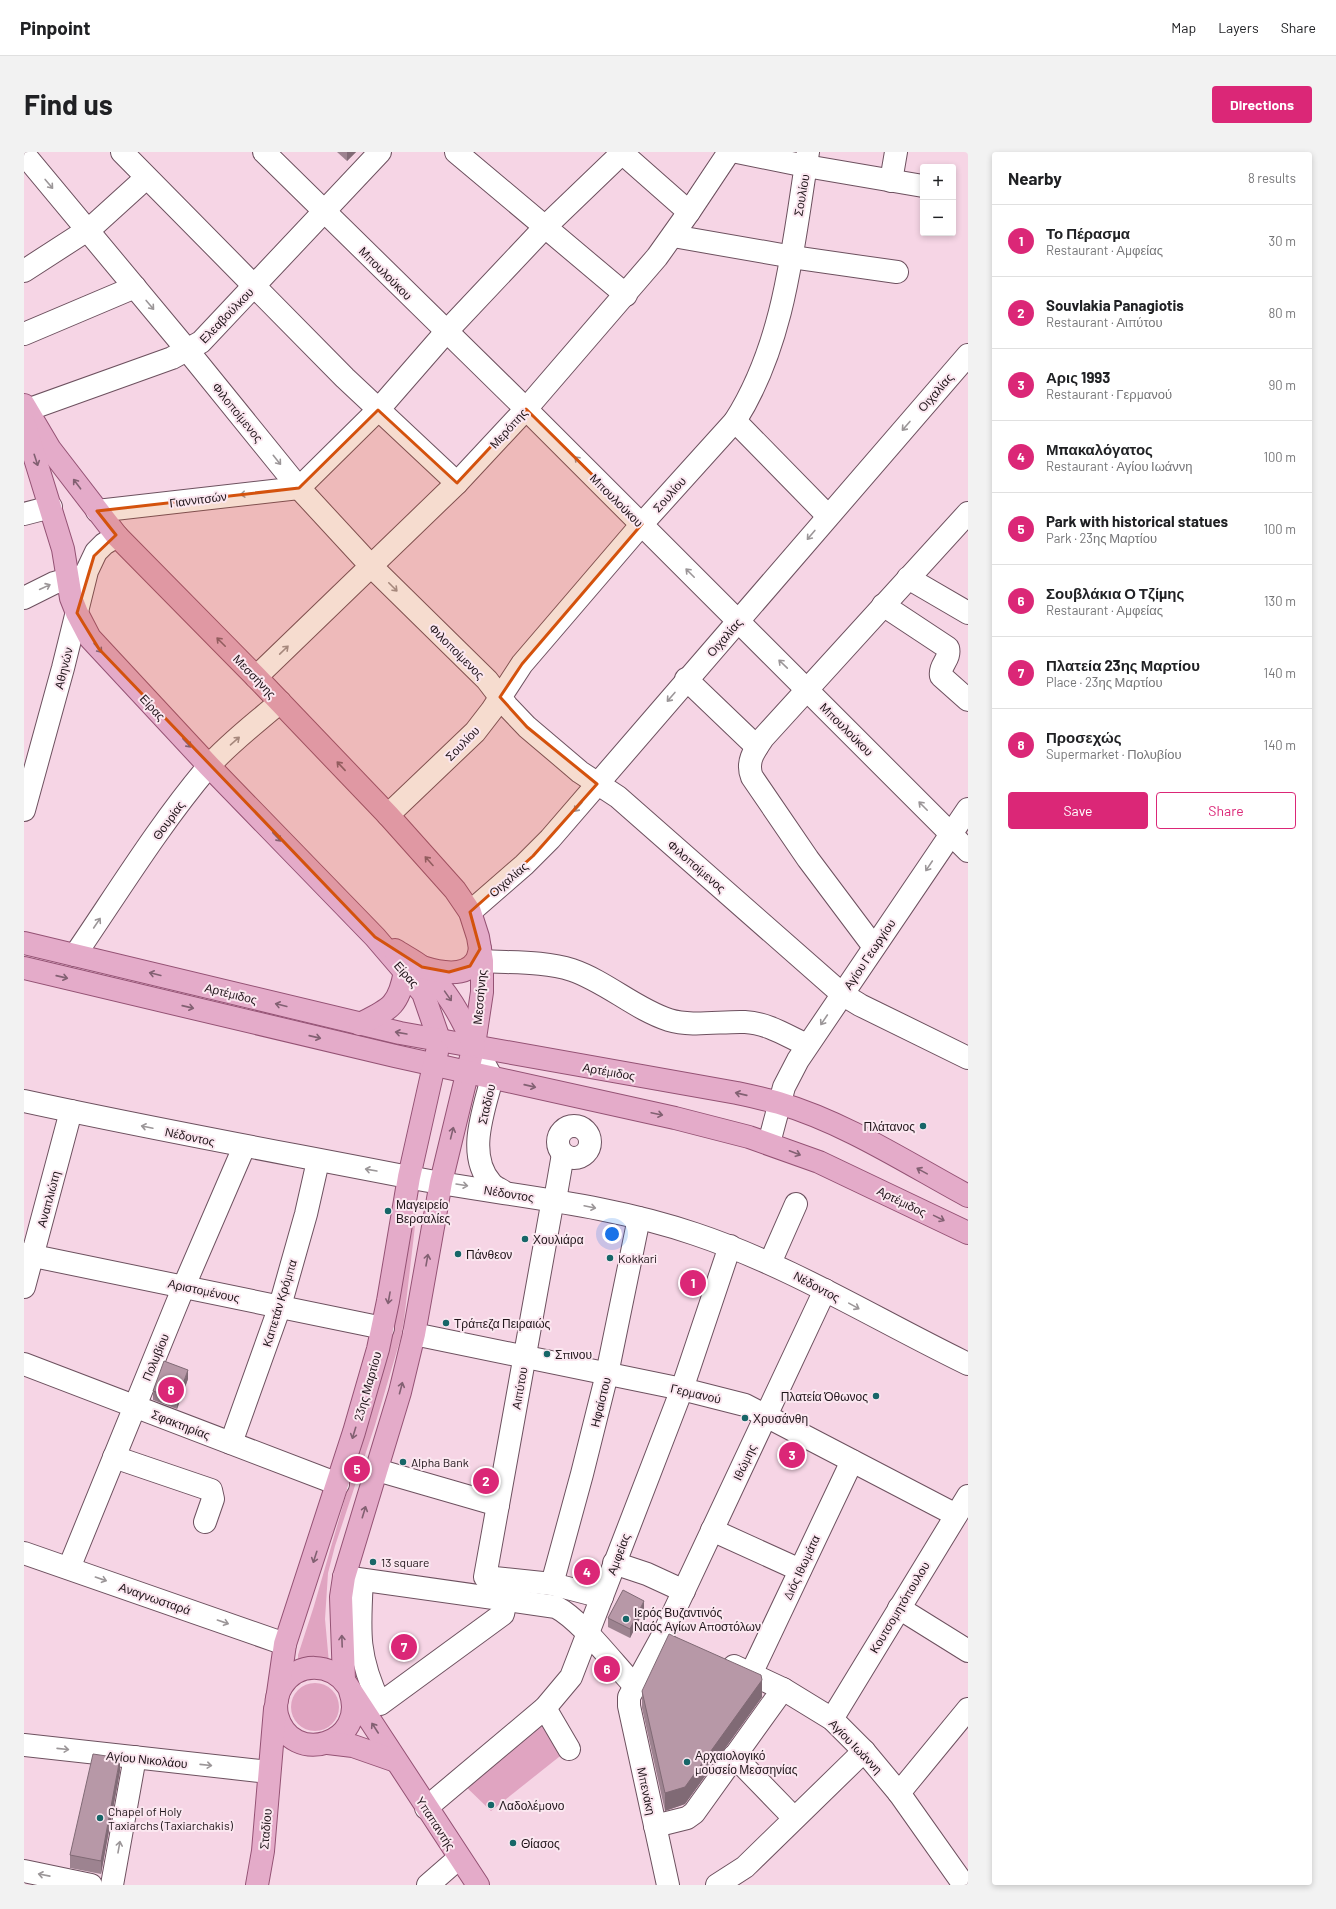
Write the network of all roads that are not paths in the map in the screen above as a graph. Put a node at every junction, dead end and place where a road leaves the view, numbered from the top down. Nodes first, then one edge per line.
1 (122, 152) edge
2 (264, 152) edge
3 (380, 152) edge
4 (456, 152) edge
5 (622, 152) edge
6 (729, 152) edge
7 (737, 152) edge
8 (896, 152) edge
9 (24, 154) edge
10 (807, 159) edge
11 (146, 178) junction
12 (891, 181) junction
13 (920, 186) edge
14 (324, 212) junction
15 (689, 212) junction
16 (545, 227) junction
17 (87, 231) junction
18 (672, 236) junction
19 (790, 256) junction
20 (24, 271) edge
21 (897, 272) dead end
22 (253, 286) junction
23 (135, 287) junction
24 (626, 294) junction
25 (446, 332) junction
26 (24, 334) edge
27 (188, 351) junction
28 (968, 355) edge
29 (526, 408) junction
30 (378, 410) junction
31 (25, 413) edge
32 (735, 421) junction
33 (457, 483) junction
34 (299, 488) junction
35 (51, 507) junction
36 (97, 511) junction
37 (968, 512) edge
38 (24, 514) edge
39 (828, 516) junction
40 (642, 524) junction
41 (117, 536) junction
42 (372, 567) junction
43 (908, 578) junction
44 (68, 579) junction
45 (24, 598) edge
46 (883, 605) junction
47 (76, 613) junction
48 (968, 613) edge
49 (738, 621) junction
50 (256, 677) junction
51 (686, 679) junction
52 (808, 689) junction
53 (500, 697) junction
54 (968, 700) edge
55 (280, 702) junction
56 (757, 747) junction
57 (209, 766) junction
58 (597, 784) junction
59 (968, 809) edge
60 (24, 810) edge
61 (388, 815) junction
62 (951, 834) junction
63 (968, 851) edge
64 (470, 912) junction
65 (24, 943) edge
66 (874, 947) junction
67 (75, 955) junction
68 (481, 955) junction
69 (24, 968) edge
70 (413, 969) junction
71 (842, 994) junction
72 (360, 1024) junction
73 (439, 1039) junction
74 (474, 1045) junction
75 (807, 1045) junction
76 (968, 1058) edge
77 (434, 1065) junction
78 (467, 1073) junction
79 (492, 1078) junction
80 (24, 1101) edge
81 (779, 1103) junction
82 (71, 1111) junction
83 (769, 1143) junction
84 (244, 1147) junction
85 (563, 1154) dead end
86 (318, 1160) junction
87 (409, 1177) junction
88 (441, 1182) junction
89 (504, 1192) junction
90 (967, 1193) edge
91 (554, 1200) junction
92 (796, 1204) dead end
93 (639, 1218) junction
94 (968, 1233) edge
95 (730, 1246) junction
96 (28, 1255) edge
97 (770, 1263) junction
98 (184, 1286) junction
99 (24, 1287) edge
100 (825, 1290) junction
101 (280, 1306) junction
102 (383, 1328) junction
103 (414, 1334) junction
104 (524, 1358) junction
105 (964, 1358) edge
106 (24, 1364) edge
107 (607, 1374) junction
108 (682, 1390) junction
109 (135, 1406) junction
110 (766, 1415) junction
111 (231, 1443) junction
112 (114, 1456) junction
113 (852, 1461) junction
114 (377, 1470) junction
115 (338, 1484) junction
116 (968, 1496) edge
117 (498, 1505) junction
118 (956, 1515) junction
119 (205, 1522) dead end
120 (712, 1530) junction
121 (24, 1553) edge
122 (614, 1563) junction
123 (69, 1568) junction
124 (800, 1570) junction
125 (353, 1579) junction
126 (552, 1584) junction
127 (508, 1589) junction
128 (684, 1591) junction
129 (602, 1597) junction
130 (899, 1608) junction
131 (588, 1635) junction
132 (663, 1635) junction
133 (285, 1644) junction
134 (684, 1644) edge
135 (968, 1651) edge
136 (717, 1659) edge
137 (751, 1674) junction
138 (347, 1685) junction
139 (783, 1689) junction
140 (631, 1691) junction
141 (276, 1703) junction
142 (545, 1708) junction
143 (968, 1709) edge
144 (832, 1719) junction
145 (323, 1744) junction
146 (24, 1745) edge
147 (569, 1749) dead end
148 (864, 1751) junction
149 (734, 1756) junction
150 (135, 1757) junction
151 (396, 1761) junction
152 (270, 1772) junction
153 (899, 1793) junction
154 (426, 1808) junction
155 (794, 1818) junction
156 (655, 1826) junction
157 (459, 1858) junction
158 (24, 1871) edge
159 (963, 1881) edge
160 (91, 1885) edge
161 (112, 1885) edge
162 (257, 1885) edge
163 (428, 1885) edge
164 (478, 1885) edge
165 (668, 1885) edge
166 (717, 1885) edge

1 - 11 street
2 - 14 street, Μπουλούκου
3 - 14 street, Ελεαβούλκου
4 - 16 street
5 - 15 street
5 - 16 street
6 - 15 street, Μερόπης
7 - 10 street
8 - 12 street
9 -> 17 street, Φιλοποίμενος
10 - 12 street
10 - 19 street, Σουλίου
11 - 17 street
11 - 22 street
12 - 13 street
14 - 22 street, Ελεαβούλκου
14 - 25 street, Μπουλούκου
15 - 18 street, Μερόπης
16 - 24 street
16 - 25 street
17 - 20 street
17 - 23 street, Φιλοποίμενος
18 - 19 street
18 - 24 street, Μερόπης
19 - 21 street
19 - 32 street, Σουλίου
22 - 27 street, Ελεαβούλκου
22 - 30 street
23 - 26 street
23 -> 27 street, Φιλοποίμενος
24 - 29 street, Μερόπης
25 - 29 street, Μπουλούκου
25 - 30 street
27 - 31 street, Ελεαβούλκου
27 -> 34 street, Φιλοποίμενος
28 -> 39 street, Οιχαλίας
29 - 33 street, Μερόπης
40 -> 29 street, Μπουλούκου
30 - 33 street
30 - 34 street
31 -> 35 main road, Είρας
36 -> 31 main road, Μεσσήνης
32 - 39 street
32 - 40 street, Σουλίου
33 - 42 street, Μερόπης
34 -> 36 street, Γιαννιτσών
34 - 42 street, Φιλοποίμενος
35 - 38 street
35 - 44 main road, Είρας
36 - 41 main road, Μεσσήνης
37 - 43 street
39 -> 49 street, Οιχαλίας
49 -> 40 street, Μπουλούκου
40 - 53 street, Σουλίου
41 - 47 street, Αθηνών
50 -> 41 main road, Μεσσήνης
50 -> 42 street, Μερόπης
42 -> 53 street, Φιλοποίμενος
43 - 46 street
43 - 48 street
45 -> 44 street
44 - 47 main road, Είρας
46 - 52 street
46 - 54 street
47 -> 57 main road, Είρας
47 - 60 street, Αθηνών
49 - 51 street, Οιχαλίας
52 -> 49 street, Μπουλούκου
50 - 55 main road, Μεσσήνης
51 - 56 street
51 -> 58 street, Οιχαλίας
52 - 56 street
62 -> 52 street, Μπουλούκου
53 - 58 street, Φιλοποίμενος
53 - 61 street, Σουλίου
57 -> 55 street, Θουρίας
61 -> 55 main road, Μεσσήνης
56 - 66 street
67 -> 57 street, Θουρίας
57 -> 70 main road, Είρας
58 -> 64 street, Οιχαλίας
58 - 71 street, Φιλοποίμενος
59 - 62 street, Αγίου Γεωργίου
64 -> 61 main road, Μεσσήνης
62 - 63 street, Μπουλούκου
62 -> 66 street, Αγίου Γεωργίου
64 - 68 main road, Μεσσήνης
65 - 67 main road, Αρτέμιδος
66 - 71 street, Αγίου Γεωργίου
72 -> 67 main road, Αρτέμιδος
68 - 70 main road, Μεσσήνης
68 - 74 main road, Μεσσήνης
68 - 75 street
69 -> 77 main road, Αρτέμιδος
70 - 72 main road
70 - 73 main road, Είρας
70 -> 74 main road
71 -> 75 street, Αγίου Γεωργίου
71 - 76 street, Φιλοποίμενος
73 -> 72 main road, Αρτέμιδος
73 - 74 main road, Αρτέμιδος
73 - 77 main road
74 - 78 main road
74 - 79 street, Σταδίου
81 -> 74 main road, Αρτέμιδος
75 - 81 street, Αγίου Γεωργίου
77 - 78 main road, Αρτέμιδος
77 - 87 main road, 23ης Μαρτίου
78 - 79 main road, Αρτέμιδος
88 -> 78 main road
79 -> 83 main road, Αρτέμιδος
79 - 89 street, Σταδίου
80 - 82 street, Νέδοντος
81 - 83 street
90 -> 81 main road, Αρτέμιδος
84 -> 82 street, Νέδοντος
82 - 96 street, Αναπλιώτη
83 -> 94 main road, Αρτέμιδος
84 - 86 street, Νέδοντος
84 - 98 street, Πολυβίου
85 - 91 street, Αιπύτου
87 -> 86 street, Νέδοντος
86 - 101 street, Καπετάν Κρόμπα
87 - 88 street, Νέδοντος
87 -> 102 main road, 23ης Μαρτίου
88 -> 89 street, Νέδοντος
103 -> 88 main road
89 - 91 street, Νέδοντος
91 -> 93 street, Νέδοντος
91 - 104 street, Αιπύτου
92 - 97 street
93 - 95 street, Νέδοντος
93 - 107 street, Ηφαίστου
95 - 97 street, Νέδοντος
95 - 108 street, Αμφείας
96 - 98 street, Αριστομένους
96 - 99 street, Αναπλιώτη
97 - 100 street, Νέδοντος
98 - 101 street, Αριστομένους
98 - 109 street, Πολυβίου
100 -> 105 street, Νέδοντος
100 - 110 street, Ιθώμης
101 - 102 street, Αριστομένους
101 - 111 street, Καπετάν Κρόμπα
102 -> 115 main road, 23ης Μαρτίου
103 - 104 street, Γερμανού
114 -> 103 main road
104 - 107 street, Γερμανού
104 - 117 street, Αιπύτου
106 - 109 street, Σφακτηρίας
107 - 108 street, Γερμανού
107 - 126 street, Ηφαίστου
108 - 110 street, Γερμανού
108 - 122 street, Αμφείας
109 - 111 street, Σφακτηρίας
109 - 112 street, Πολυβίου
110 - 113 street, Γερμανού
110 - 120 street, Ιθώμης
111 - 115 street, Σφακτηρίας
112 - 119 street
112 - 123 street, Πολυβίου
113 - 118 street, Γερμανού
113 - 124 street, Διός Ιθωμάτα
114 - 117 street
125 -> 114 main road
115 -> 133 main road, 23ης Μαρτίου
116 - 118 street, Κουτσομητόπουλου
117 - 127 street, Αιπύτου
118 - 130 street, Κουτσομητόπουλου
120 - 124 street
120 - 128 street, Ιθώμης
121 - 123 street, Αναγνωσταρά
122 - 128 street
122 - 129 street, Αμφείας
123 -> 133 street, Αναγνωσταρά
124 - 137 street, Διός Ιθωμάτα
125 - 127 street
125 - 127 street
138 -> 125 main road
126 - 127 street
126 - 129 street
127 - 131 street
128 - 132 street, Ιθώμης
129 - 131 street, Αμφείας
130 - 135 street
130 - 144 street, Κουτσομητόπουλου
131 - 140 street
131 - 142 street, Αμφείας
132 - 134 street
132 - 140 street, Ιθώμης
133 - 141 main road, 23ης Μαρτίου
136 - 137 street, Αγίου Ιωάννη
137 - 139 street, Αγίου Ιωάννη
138 - 141 main road
138 - 145 main road
151 -> 138 main road, Υπαπαντής
139 - 144 street, Αγίου Ιωάννη
139 - 149 street
140 - 156 street, Μπενάκη
141 - 145 main road
141 - 152 main road, 23ης Μαρτίου
142 - 147 street
142 - 154 street, Αμφείας
143 - 153 street
144 - 148 street, Αγίου Ιωάννη
145 - 151 main road
145 - 152 main road
146 -> 150 street, Αγίου Νικολάου
148 - 153 street, Αγίου Ιωάννη
148 - 155 street
149 - 155 street
149 - 156 street
150 -> 152 street, Αγίου Νικολάου
161 -> 150 street
151 - 154 main road, Υπαπαντής
152 - 162 main road, Σταδίου
153 - 159 street, Αγίου Ιωάννη
154 - 157 main road, Υπαπαντής
155 - 166 street
156 - 165 street, Μπενάκη
157 - 163 street
157 - 164 main road, Υπαπαντής
160 -> 158 street

